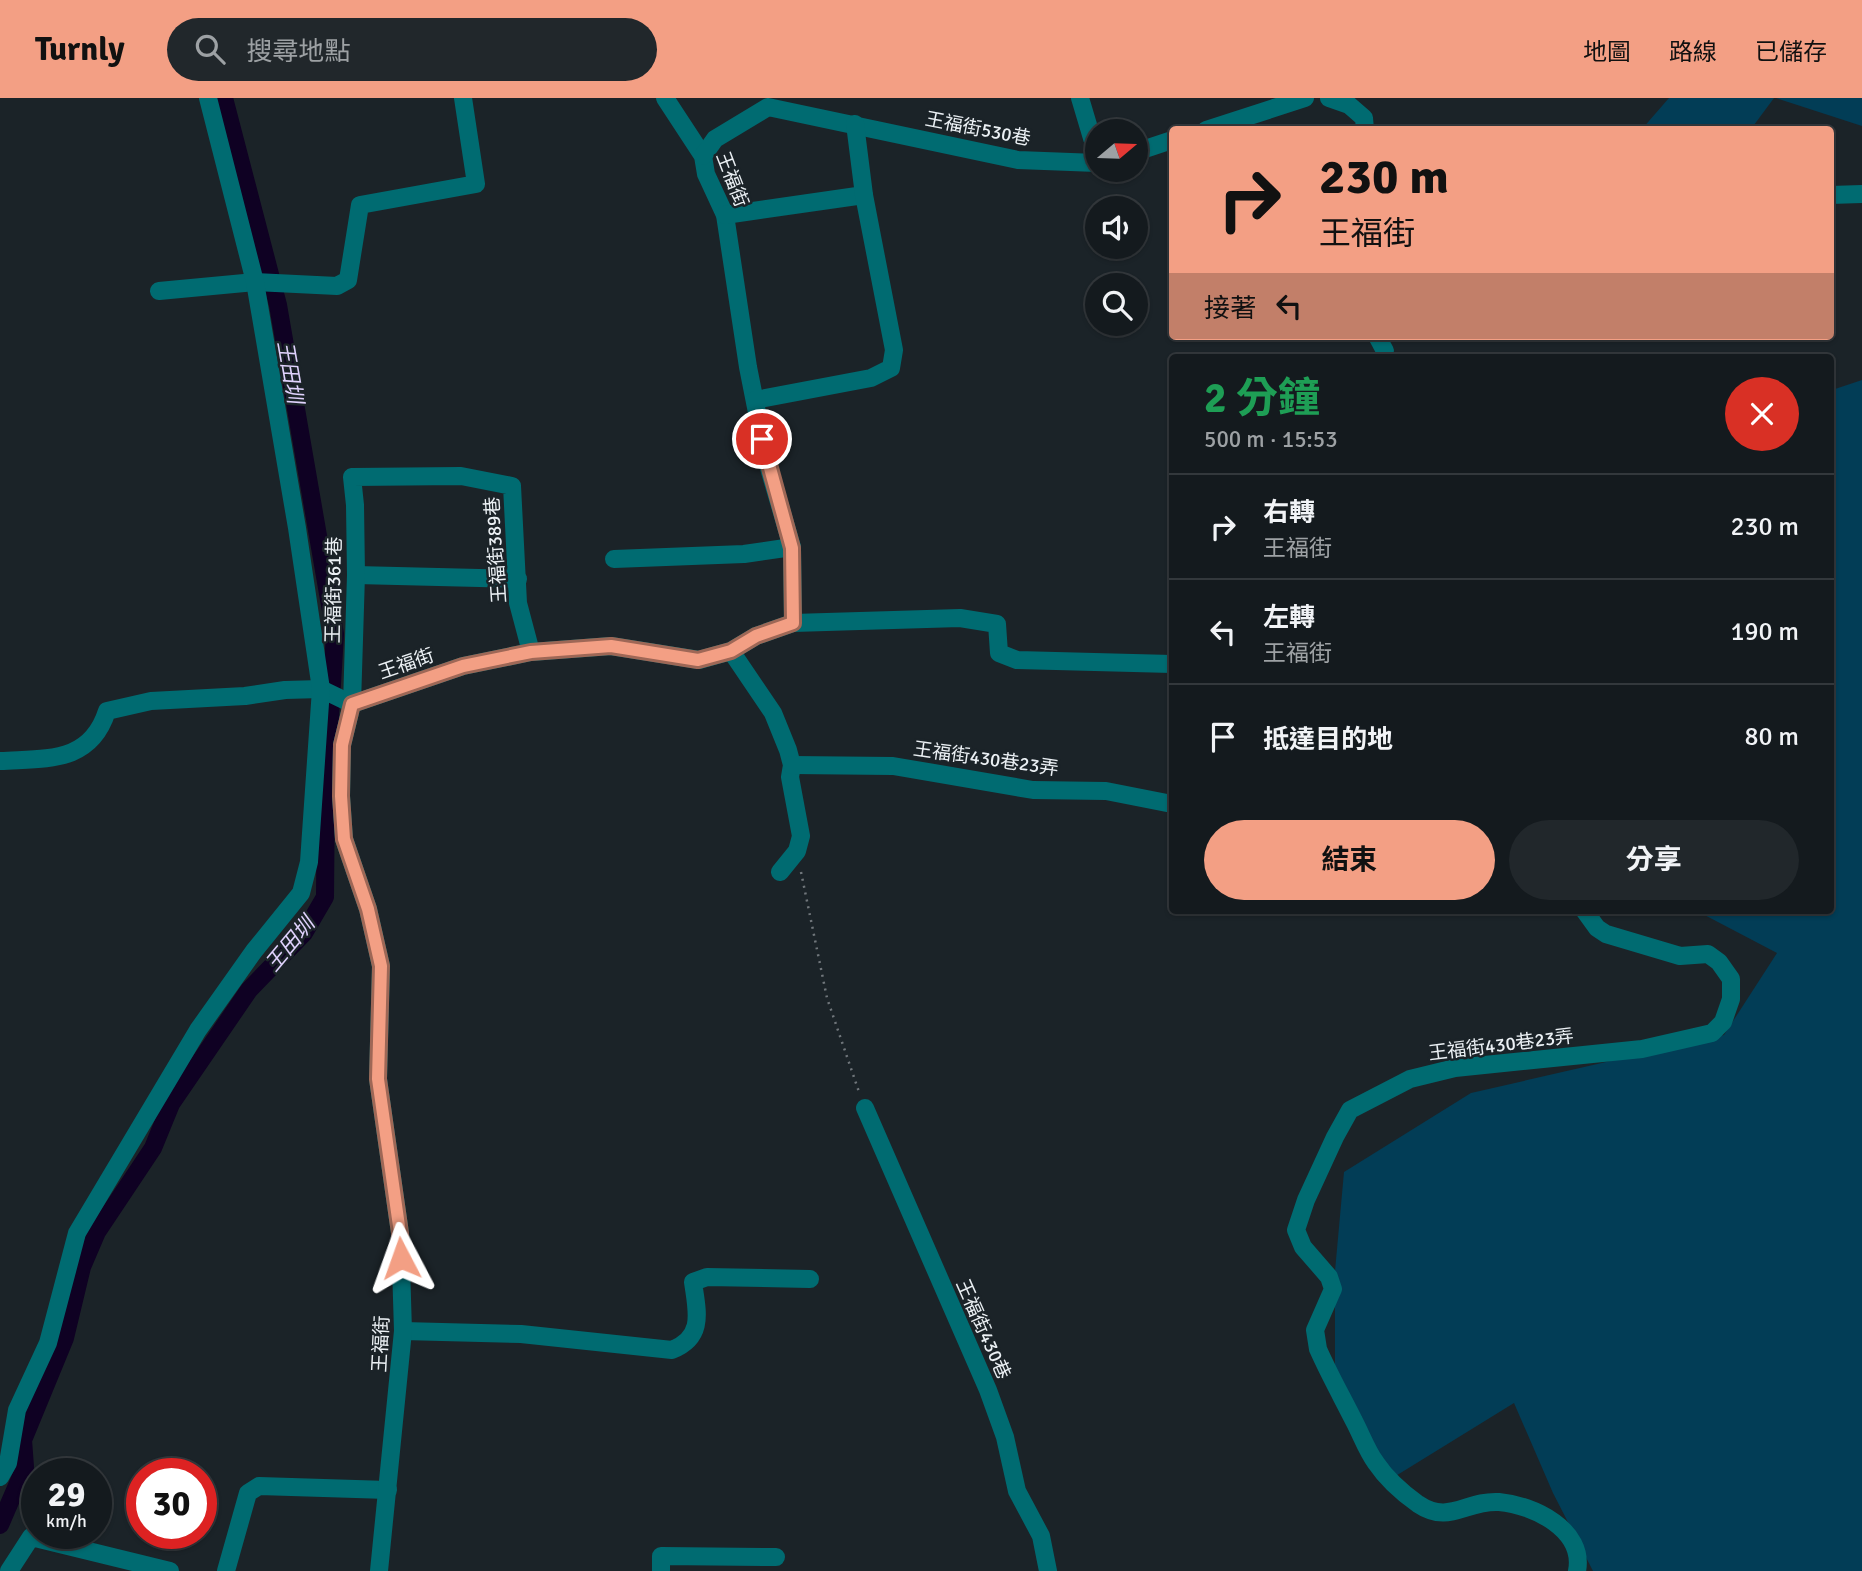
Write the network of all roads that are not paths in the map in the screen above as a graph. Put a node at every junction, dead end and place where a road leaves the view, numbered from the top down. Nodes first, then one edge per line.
1 (208, 98) edge
2 (463, 98) edge
3 (665, 98) edge
4 (1080, 98) edge
5 (1304, 98) edge
6 (1329, 98) edge
7 (1086, 119) edge
8 (855, 124) junction
9 (1218, 126) edge
10 (1365, 126) edge
11 (1169, 141) edge
12 (1148, 148) edge
13 (703, 156) junction
14 (1085, 163) edge
15 (1862, 194) edge
16 (864, 195) junction
17 (1834, 195) edge
18 (725, 215) junction
19 (255, 282) junction
20 (159, 291) dead end
21 (755, 400) junction
22 (512, 486) joint
23 (792, 548) junction
24 (614, 559) dead end
25 (356, 575) junction
26 (518, 579) junction
27 (793, 623) junction
28 (731, 651) junction
29 (531, 652) junction
30 (1169, 664) edge
31 (321, 689) junction
32 (352, 704) junction
33 (0, 761) edge
34 (792, 765) junction
35 (1169, 803) edge
36 (780, 872) dead end
37 (1587, 914) edge
38 (865, 1108) road end
39 (810, 1279) dead end
40 (404, 1331) junction
41 (0, 1477) edge
42 (388, 1490) junction
43 (776, 1557) dead end
44 (105, 1564) edge
45 (9, 1571) edge
46 (170, 1571) edge
47 (226, 1571) edge
48 (379, 1571) edge
49 (661, 1571) edge
50 (1048, 1571) edge
51 (1577, 1571) edge

1 - 19 street
2 - 19 street
3 - 13 street, 王福街
4 - 7 street
5 - 9 street
6 - 10 street
8 - 13 street, 王福街530巷
8 - 14 street, 王福街530巷
8 - 16 street
11 - 12 street
13 - 18 street, 王福街
15 - 17 street
16 - 18 street
16 - 21 street
18 - 21 street, 王福街
19 - 20 street
19 - 31 street
21 - 23 street, 王福街
22 - 25 street, 王福街361巷
22 - 26 street, 王福街389巷
23 - 24 street
23 - 27 street, 王福街
25 - 26 street
25 - 32 street, 王福街361巷
26 - 29 street, 王福街389巷
27 - 28 street, 王福街
27 - 30 street
28 - 29 street, 王福街
28 - 34 street
29 - 32 street, 王福街
31 - 32 street
31 - 33 street
31 - 41 street
32 - 40 street, 王福街
34 - 35 street, 王福街430巷23弄
34 - 36 street
37 - 51 street, 王福街430巷23弄
38 - 50 street, 王福街430巷
39 - 40 street
40 - 42 street, 王福街
42 - 47 street
42 - 48 street, 王福街
43 - 49 street
44 - 45 street
44 - 46 street

